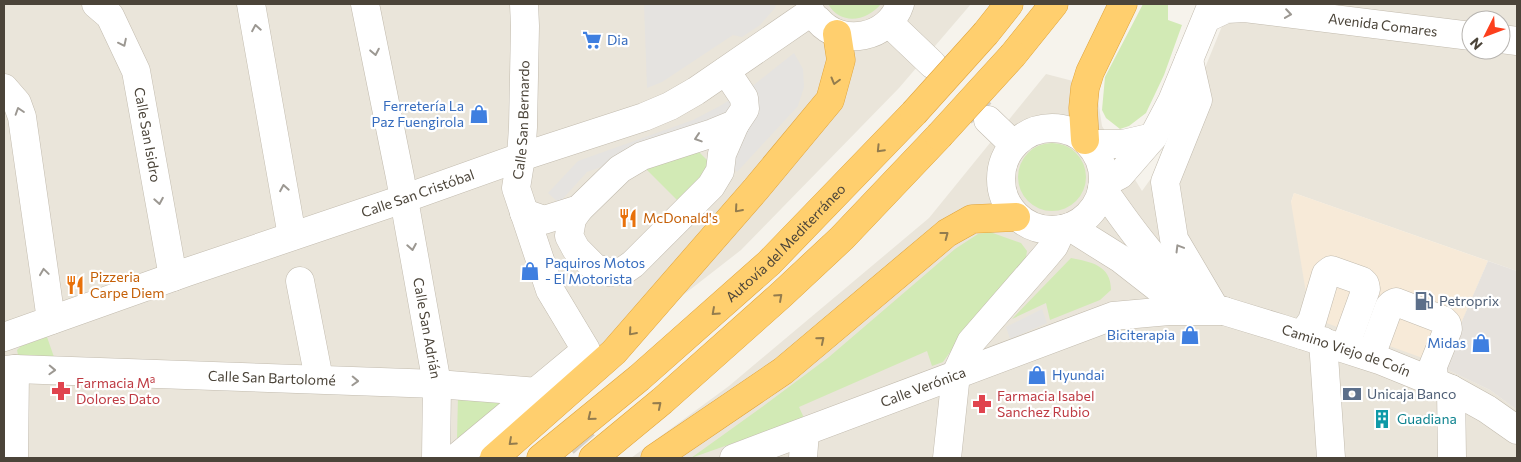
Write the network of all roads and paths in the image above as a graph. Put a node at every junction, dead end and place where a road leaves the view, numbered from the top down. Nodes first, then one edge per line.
1 (96, 4) edge
2 (251, 4) edge
3 (365, 4) edge
4 (524, 4) edge
5 (1009, 4) edge
6 (1054, 4) edge
7 (1123, 4) edge
8 (810, 8) edge
9 (1209, 11) edge
10 (895, 13) edge
11 (837, 34) junction
12 (1461, 35) edge
13 (1189, 60) junction
14 (932, 64) tunnel mouth
15 (726, 71) junction
16 (4, 88) edge
17 (988, 120) tunnel mouth
18 (735, 124) junction
19 (1153, 137) junction
20 (1088, 142) junction
21 (1013, 144) junction
22 (521, 157) junction
23 (1103, 186) junction
24 (403, 199) junction
25 (579, 209) junction
26 (524, 213) junction
27 (1016, 216) junction
28 (1066, 228) junction
29 (292, 236) junction
30 (1133, 269) junction
31 (173, 277) junction
32 (300, 281) dead end
33 (1218, 308) junction
34 (1113, 316) junction
35 (51, 320) junction
36 (4, 336) edge
37 (1313, 338) junction
38 (1358, 353) junction
39 (9, 369) edge
40 (956, 374) junction
41 (319, 379) junction
42 (437, 384) junction
43 (1443, 386) junction
44 (538, 392) junction
45 (1517, 430) edge
46 (804, 445) edge
47 (14, 458) edge
48 (436, 458) edge
49 (456, 458) edge
50 (494, 458) edge
51 (541, 458) edge
52 (593, 458) edge
53 (655, 458) edge
54 (734, 458) edge
55 (947, 458) edge
56 (1330, 458) edge
57 (1452, 458) edge

1 -> 31 street, Calle San Isidro
29 -> 2 street
3 -> 24 street, Calle San Adrián
4 - 22 street, Calle San Bernardo
5 -> 51 highway, Autovía del Mediterráneo, bridge
52 -> 6 highway, bridge
7 - 20 highway
8 - 11 street
8 - 15 street, Calle San Cristóbal
9 -> 12 street, Avenida Comares
9 - 13 street
10 - 11 street
10 - 14 street
11 -> 50 highway
13 - 19 street
33 -> 13 street
15 - 18 street
15 - 22 street, Calle San Cristóbal
35 -> 16 street
17 - 21 street
18 -> 25 street
18 - 25 street
19 - 20 street
19 - 23 street
20 - 21 street
20 - 23 street
21 - 27 street
22 - 24 street, Calle San Cristóbal
22 - 26 street, Calle San Bernardo
23 - 28 street
23 - 33 street, Camino Viejo de Coín
24 - 29 street, Calle San Cristóbal
24 -> 42 street, Calle San Adrián
25 - 26 street
26 - 44 street, Calle San Bernardo
27 - 28 street
53 -> 27 highway
28 - 30 street, Camino Viejo de Coín
28 - 40 street
29 - 31 street, Calle San Cristóbal
30 - 33 street, Camino Viejo de Coín
30 - 34 street
31 - 35 street, Calle San Cristóbal
32 - 41 street
33 - 34 street, Calle Verónica
33 - 37 street, Camino Viejo de Coín
34 - 40 street, Calle Verónica
35 - 36 street, Calle San Cristóbal
37 - 38 street, Camino Viejo de Coín
37 - 38 street
37 - 56 street
38 - 43 street, Camino Viejo de Coín
38 - 43 street
39 -> 41 street, Calle San Bartolomé
39 - 47 street
40 - 46 street, Calle Verónica
40 - 55 street
41 -> 42 street, Calle San Bartolomé
42 - 44 street, Calle San Bartolomé
42 - 48 street, Calle San Adrián
43 - 45 street, Camino Viejo de Coín
43 - 57 street
44 - 49 street
46 - 54 street, Calle Verónica

